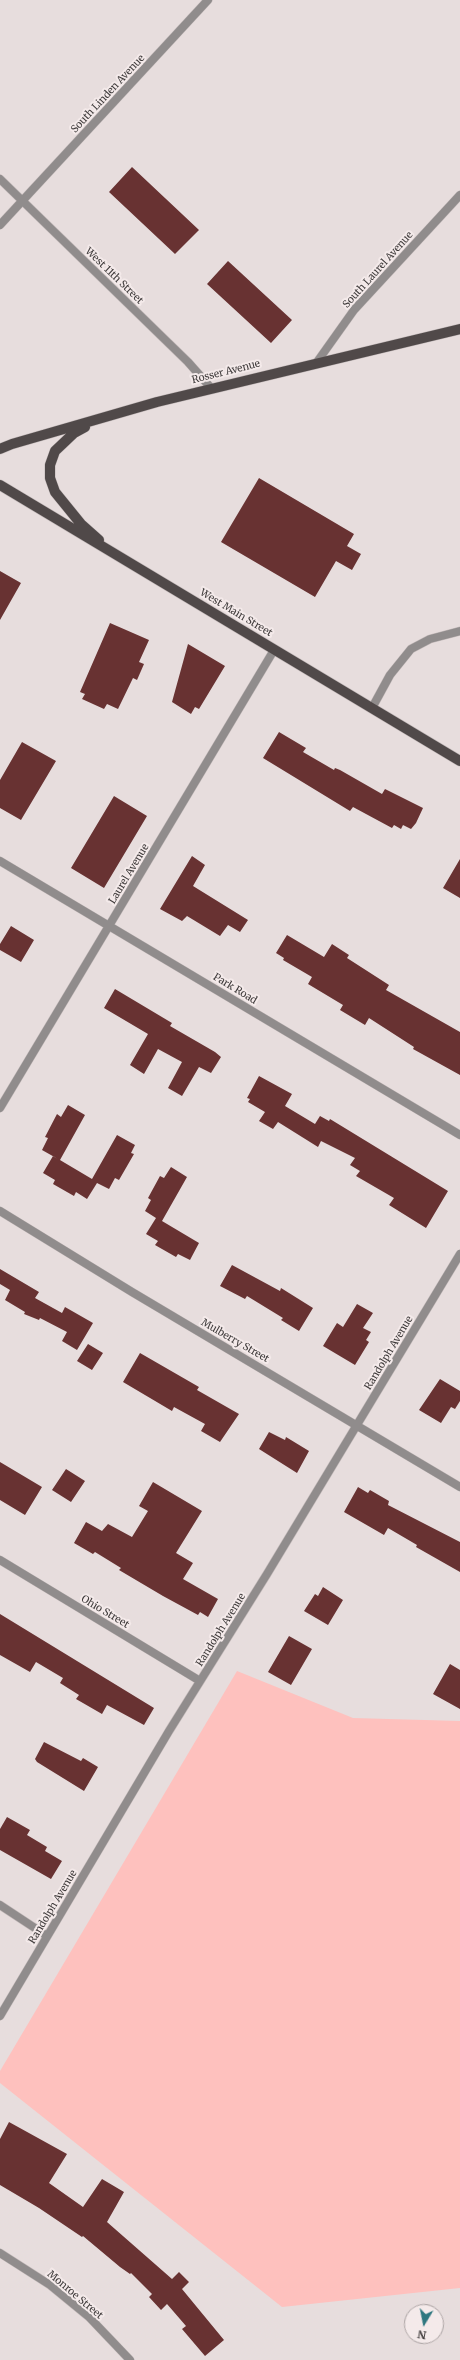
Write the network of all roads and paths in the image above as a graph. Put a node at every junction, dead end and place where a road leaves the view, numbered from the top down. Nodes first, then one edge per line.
1 (208, 0) edge
2 (0, 179) edge
3 (460, 195) edge
4 (22, 200) junction
5 (0, 225) edge
6 (460, 329) edge
7 (317, 362) junction
8 (211, 388) junction
9 (102, 418) junction
10 (0, 449) edge
11 (0, 485) edge
12 (120, 558) junction
13 (460, 631) edge
14 (274, 650) junction
15 (372, 708) junction
16 (460, 761) edge
17 (0, 861) edge
18 (109, 926) junction
19 (0, 1108) edge
20 (460, 1135) edge
21 (0, 1211) edge
22 (460, 1254) edge
23 (357, 1424) junction
24 (460, 1487) edge
25 (0, 1560) edge
26 (200, 1681) junction
27 (0, 1905) edge
28 (47, 1936) junction
29 (0, 2016) edge
30 (0, 2253) edge
31 (130, 2360) edge

1 - 4 street, South Linden Avenue
2 - 4 street, West 11th Street
3 - 7 street, South Laurel Avenue
4 - 5 street, South Linden Avenue
4 - 8 street, West 11th Street
6 - 7 main road, Rosser Avenue
7 - 8 main road, Rosser Avenue
8 - 9 main road, Rosser Avenue
9 - 10 main road, Rosser Avenue
9 - 12 main road
11 - 12 main road, West Main Street
12 - 14 main road, West Main Street
13 - 15 street
14 - 15 main road, West Main Street
14 - 18 street, Laurel Avenue
15 - 16 main road, West Main Street
17 - 18 street, Park Road
18 - 19 street, Laurel Avenue
18 - 20 street, Park Road
21 - 23 street, Mulberry Street
22 - 23 street, Randolph Avenue
23 - 24 street, Mulberry Street
23 - 26 street, Randolph Avenue
25 - 26 street, Ohio Street
26 - 28 street, Randolph Avenue
27 - 28 street
28 - 29 street, Randolph Avenue
30 - 31 street, Monroe Street

